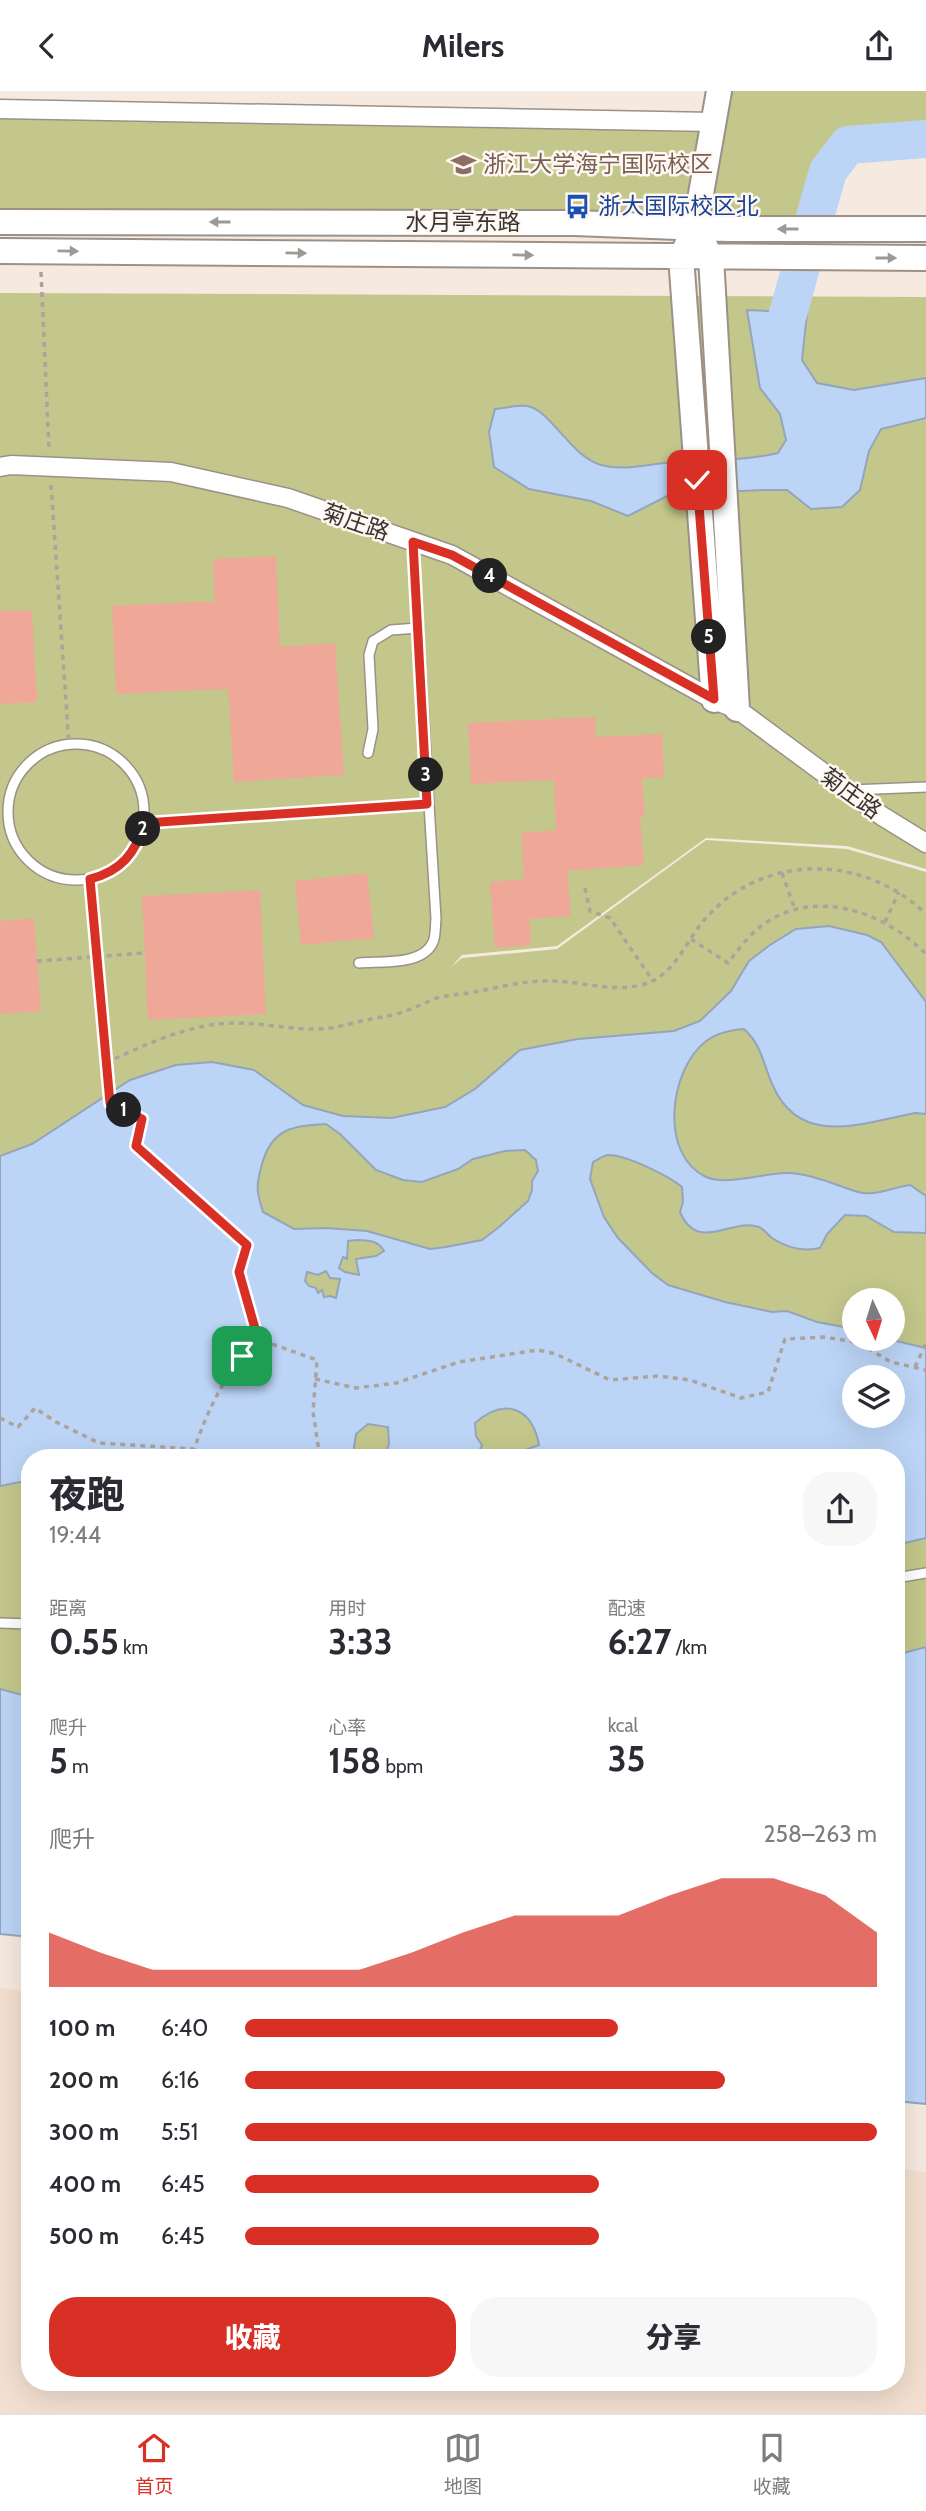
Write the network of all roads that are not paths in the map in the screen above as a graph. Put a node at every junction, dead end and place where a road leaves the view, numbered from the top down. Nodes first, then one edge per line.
1 (719, 91) edge
2 (0, 109) edge
3 (714, 122) junction
4 (0, 222) edge
5 (695, 228) junction
6 (926, 229) edge
7 (0, 251) edge
8 (681, 257) junction
9 (722, 257) junction
10 (926, 258) edge
11 (0, 467) edge
12 (413, 542) junction
13 (418, 628) junction
14 (725, 704) junction
15 (368, 753) dead end
16 (926, 787) edge
17 (847, 790) junction
18 (427, 804) junction
19 (145, 823) junction
20 (4, 827) edge
21 (926, 843) edge
22 (359, 963) dead end
23 (926, 1573) edge
24 (905, 1576) edge
25 (0, 1623) edge
26 (21, 1624) edge

1 - 3 main road
2 - 3 street
3 - 5 main road
5 -> 4 main road, 水月亭东路
6 -> 5 main road, 水月亭东路
5 - 8 main road
5 - 9 main road
7 -> 8 main road, 水月亭东路
8 - 9 main road, 水月亭东路
8 - 14 main road
9 -> 10 main road, 水月亭东路
9 - 14 main road
11 - 12 street, 菊庄路
12 - 13 lane
12 - 14 street, 菊庄路
13 - 15 lane
13 - 18 lane
14 - 17 street, 菊庄路
16 - 17 lane
17 - 21 street, 菊庄路
18 - 19 lane
18 - 22 lane
19 - 20 lane
19 - 20 lane
23 - 24 lane
25 - 26 lane

